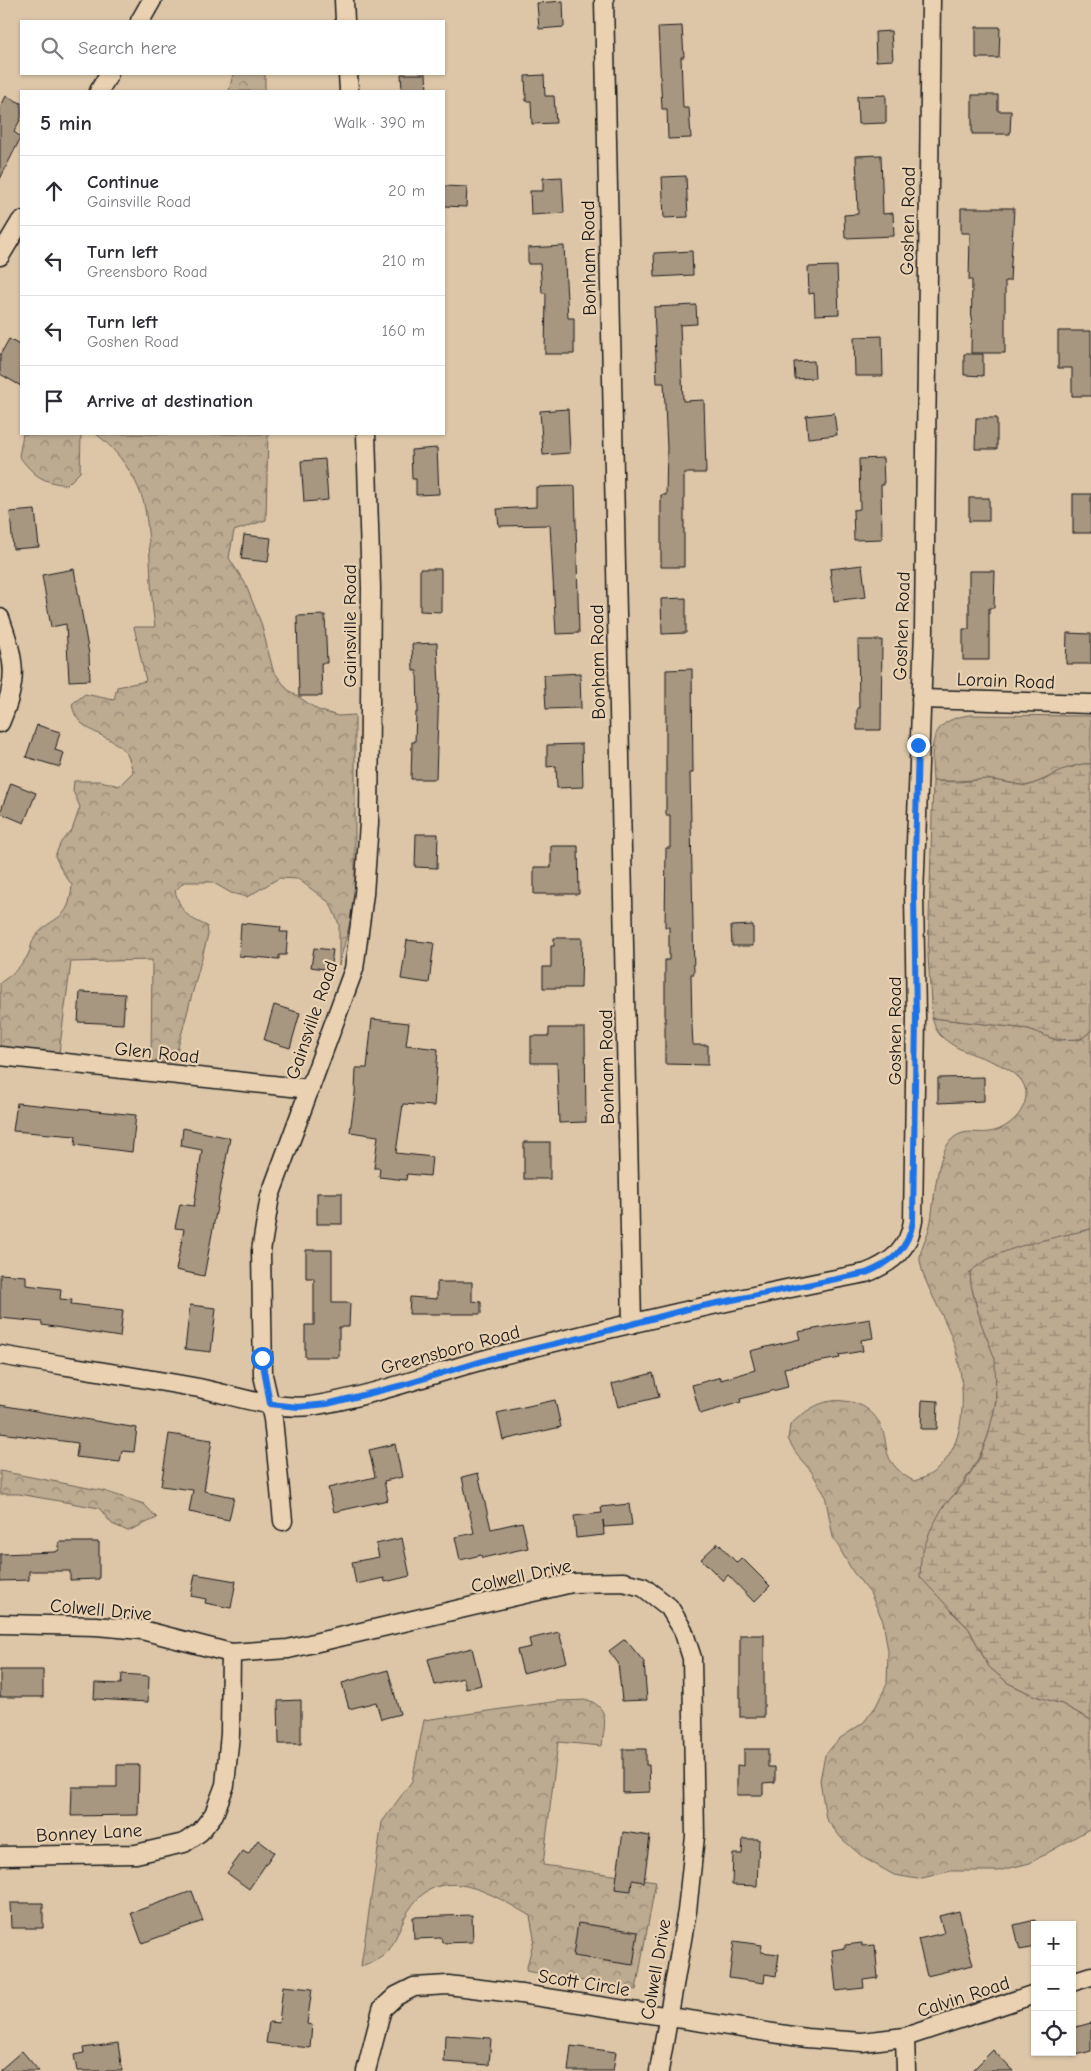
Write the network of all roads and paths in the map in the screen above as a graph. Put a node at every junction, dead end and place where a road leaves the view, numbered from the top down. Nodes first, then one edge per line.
1 (152, 0) edge
2 (344, 0) edge
3 (604, 0) edge
4 (931, 0) edge
5 (141, 20) edge
6 (346, 20) edge
7 (108, 75) edge
8 (348, 75) edge
9 (100, 90) edge
10 (349, 90) edge
11 (20, 222) edge
12 (0, 256) edge
13 (366, 435) edge
14 (0, 618) edge
15 (5, 649) edge
16 (920, 699) junction
17 (1091, 704) edge
18 (0, 723) edge
19 (0, 1056) edge
20 (310, 1089) junction
21 (903, 1250) joint
22 (632, 1324) junction
23 (0, 1354) edge
24 (270, 1404) junction
25 (283, 1521) dead end
26 (0, 1624) edge
27 (231, 1653) junction
28 (0, 1856) edge
29 (1091, 1976) edge
30 (1076, 1981) edge
31 (1031, 1995) edge
32 (670, 2016) junction
33 (905, 2037) junction
34 (366, 2071) edge
35 (659, 2071) edge
36 (906, 2071) edge

1 - 5 street
2 - 6 street
3 - 22 street, Bonham Road
4 - 16 street, Goshen Road
7 - 9 street
8 - 10 street
11 - 12 street
13 - 20 street, Gainsville Road
14 - 15 street
15 - 18 street
16 - 17 street, Lorain Road
16 - 21 street, Goshen Road
19 - 20 street, Glen Road
20 - 24 street, Gainsville Road
21 - 22 street, Greensboro Road
22 - 24 street, Greensboro Road
23 - 24 street, Greensboro Road
24 - 25 street, Gainsville Road
26 - 27 street, Colwell Drive
27 - 28 street, Bonney Lane
27 - 32 street, Colwell Drive
29 - 30 street
31 - 33 street, Calvin Road
32 - 33 street, Scott Circle
32 - 34 street, Scott Circle
32 - 35 street, Colwell Drive
33 - 36 street

